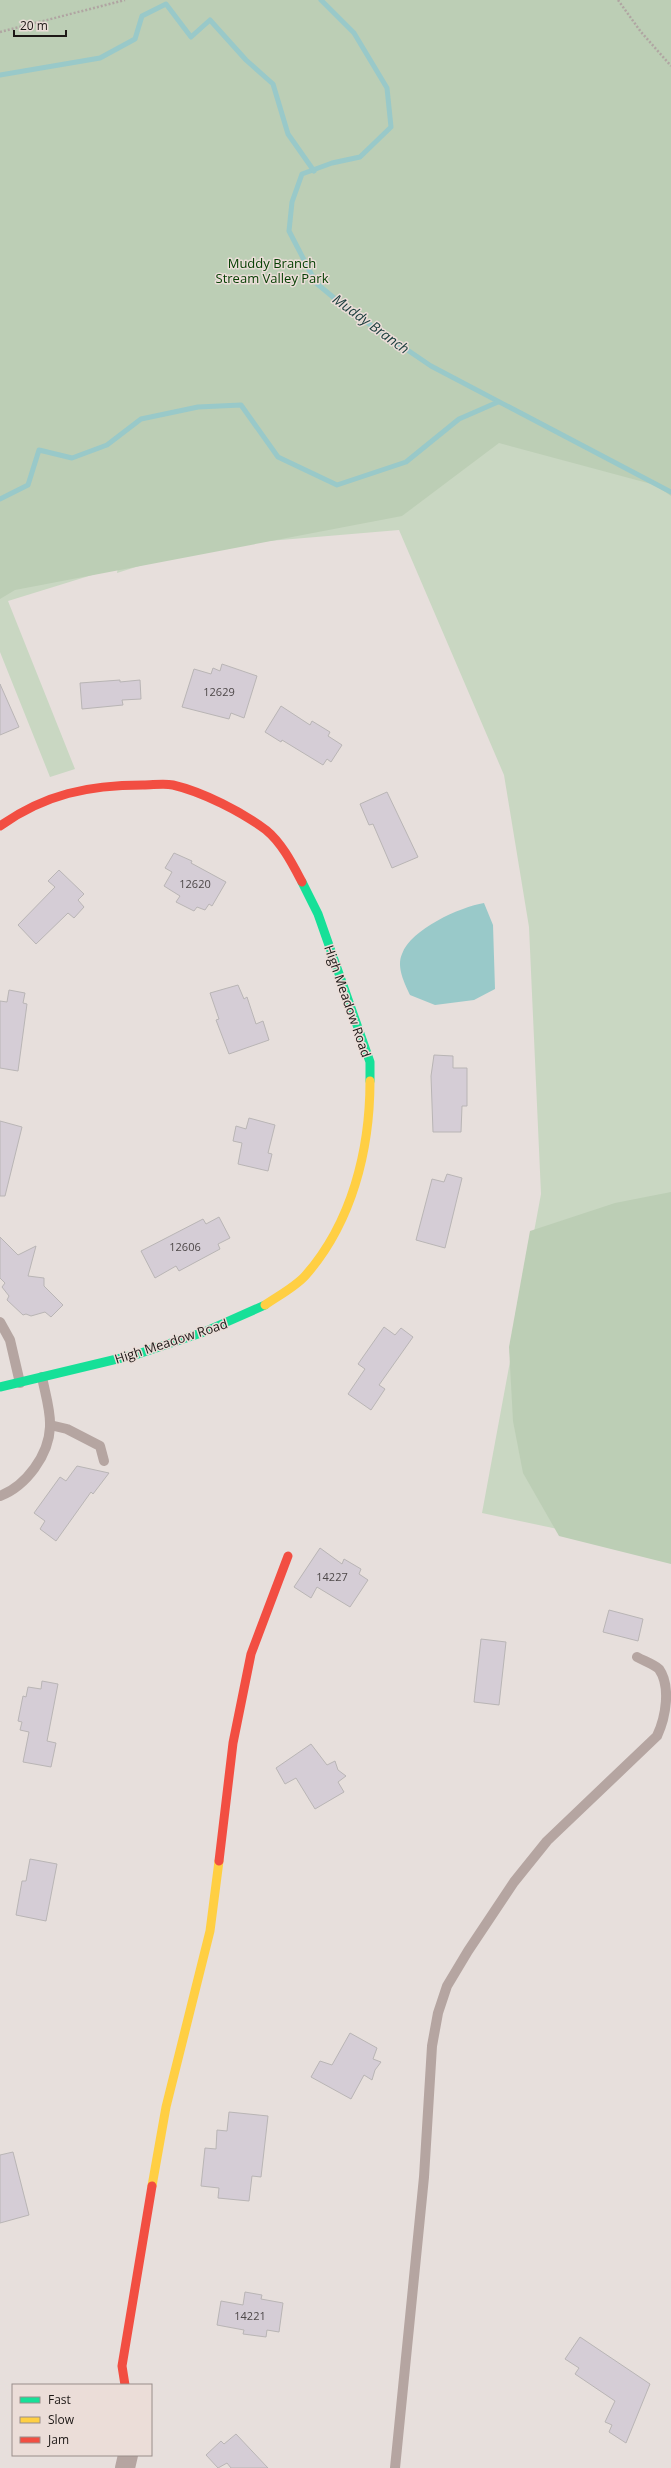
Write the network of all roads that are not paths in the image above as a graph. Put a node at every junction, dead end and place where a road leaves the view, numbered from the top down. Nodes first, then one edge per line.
1 (0, 826) edge
2 (0, 1322) edge
3 (42, 1377) junction
4 (20, 1383) junction
5 (0, 1387) edge
6 (50, 1425) junction
7 (104, 1461) dead end
8 (0, 1496) edge
9 (288, 1556) dead end
10 (637, 1657) dead end
11 (125, 2384) edge
12 (128, 2456) edge
13 (125, 2468) edge
14 (395, 2468) edge

1 - 3 street, High Meadow Road
2 - 4 lane
3 - 4 street, High Meadow Road
3 - 6 lane
4 - 5 street, High Meadow Road
6 - 7 lane
6 - 8 lane
9 - 11 street
10 - 14 lane
12 - 13 street

